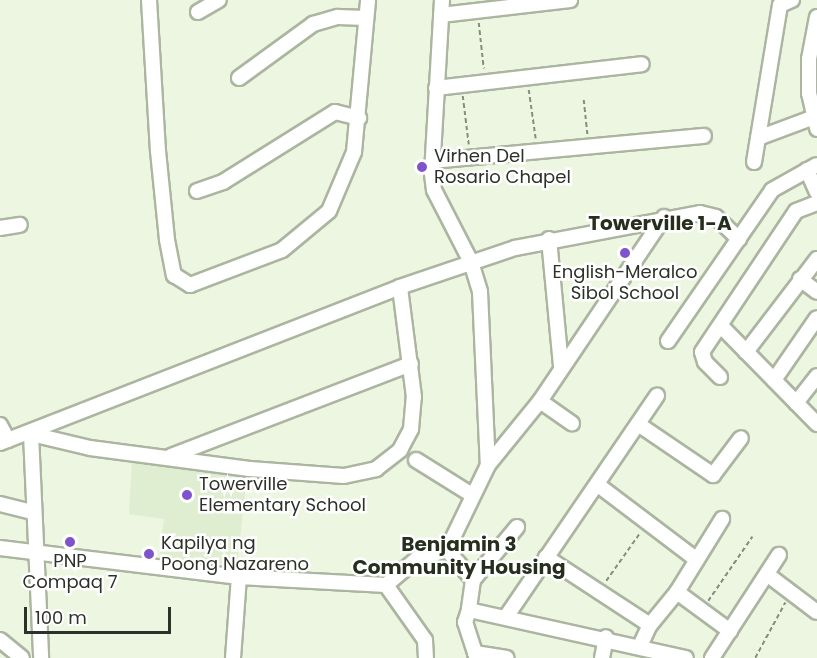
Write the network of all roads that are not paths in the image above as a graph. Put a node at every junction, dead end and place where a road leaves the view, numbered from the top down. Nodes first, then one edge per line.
1 (149, 0) edge
2 (219, 0) edge
3 (368, 0) edge
4 (442, 0) edge
5 (570, 0) edge
6 (792, 0) edge
7 (198, 12) dead end
8 (441, 15) junction
9 (817, 17) edge
10 (366, 18) junction
11 (642, 64) dead end
12 (239, 78) dead end
13 (436, 88) junction
14 (359, 118) junction
15 (815, 121) edge
16 (704, 136) dead end
17 (758, 138) junction
18 (433, 161) junction
19 (754, 162) dead end
20 (812, 167) edge
21 (197, 191) dead end
22 (817, 192) edge
23 (817, 203) edge
24 (664, 217) junction
25 (20, 225) dead end
26 (0, 228) edge
27 (549, 239) junction
28 (739, 239) junction
29 (817, 258) edge
30 (471, 262) junction
31 (800, 279) junction
32 (400, 287) junction
33 (817, 292) edge
34 (817, 318) edge
35 (722, 327) junction
36 (668, 341) dead end
37 (746, 352) junction
38 (411, 364) junction
39 (561, 367) junction
40 (817, 376) edge
41 (720, 377) dead end
42 (774, 380) junction
43 (657, 396) dead end
44 (540, 401) junction
45 (796, 403) junction
46 (572, 423) dead end
47 (638, 424) junction
48 (817, 424) edge
49 (0, 425) edge
50 (29, 433) junction
51 (741, 438) dead end
52 (4, 441) edge
53 (169, 456) junction
54 (416, 460) dead end
55 (488, 465) junction
56 (598, 485) junction
57 (472, 495) junction
58 (0, 504) edge
59 (33, 512) junction
60 (722, 519) dead end
61 (517, 527) dead end
62 (0, 548) edge
63 (447, 550) junction
64 (34, 552) junction
65 (779, 555) dead end
66 (546, 557) junction
67 (697, 560) junction
68 (768, 575) junction
69 (239, 577) junction
70 (473, 580) junction
71 (386, 585) junction
72 (677, 592) junction
73 (469, 610) junction
74 (817, 612) edge
75 (506, 617) junction
76 (650, 625) junction
77 (730, 631) junction
78 (606, 638) junction
79 (0, 640) edge
80 (640, 646) junction
81 (476, 655) edge
82 (22, 658) edge
83 (41, 658) edge
84 (48, 658) edge
85 (233, 658) edge
86 (426, 658) edge
87 (507, 658) edge
88 (602, 658) edge
89 (687, 658) edge
90 (712, 658) edge

1 - 14 street
2 - 7 street
3 - 10 street
4 - 8 street
5 - 8 street
6 - 17 street
8 - 13 street
9 - 15 street
10 - 12 street
10 - 14 street
11 - 13 street
13 - 18 street
14 - 21 street
15 - 17 street
16 - 18 street
17 - 19 street
18 - 30 street
20 - 22 street
20 - 28 street
23 - 35 street
24 - 27 street
24 - 28 street
24 - 39 street
25 - 26 street
27 - 30 street
27 - 39 street
28 - 36 street
29 - 31 street
30 - 32 street
30 - 55 street
31 - 33 street
31 - 37 street
32 - 38 street
32 - 50 street
34 - 42 street
35 - 37 street
35 - 41 street
37 - 42 street
38 - 53 street
38 - 53 street
39 - 44 street
40 - 45 street
42 - 45 street
43 - 47 street
44 - 46 street
44 - 55 street
45 - 48 street
47 - 51 street
47 - 56 street
49 - 52 street
50 - 52 street
50 - 53 street
50 - 59 street
54 - 57 street
55 - 57 street
56 - 66 street
56 - 67 street
57 - 63 street
58 - 59 street
59 - 64 street
60 - 67 street
61 - 70 street
62 - 64 street
63 - 70 street
63 - 71 street
64 - 69 street
64 - 83 street
65 - 68 street
66 - 75 street
66 - 76 street
67 - 72 street
68 - 74 street
68 - 77 street
69 - 71 street
69 - 85 street
70 - 73 street
71 - 86 street
72 - 76 street
72 - 77 street
73 - 75 street
73 - 81 street
75 - 78 street
76 - 80 street
77 - 90 street
78 - 80 street
78 - 88 street
79 - 82 street
80 - 89 street
81 - 87 street
83 - 84 street

